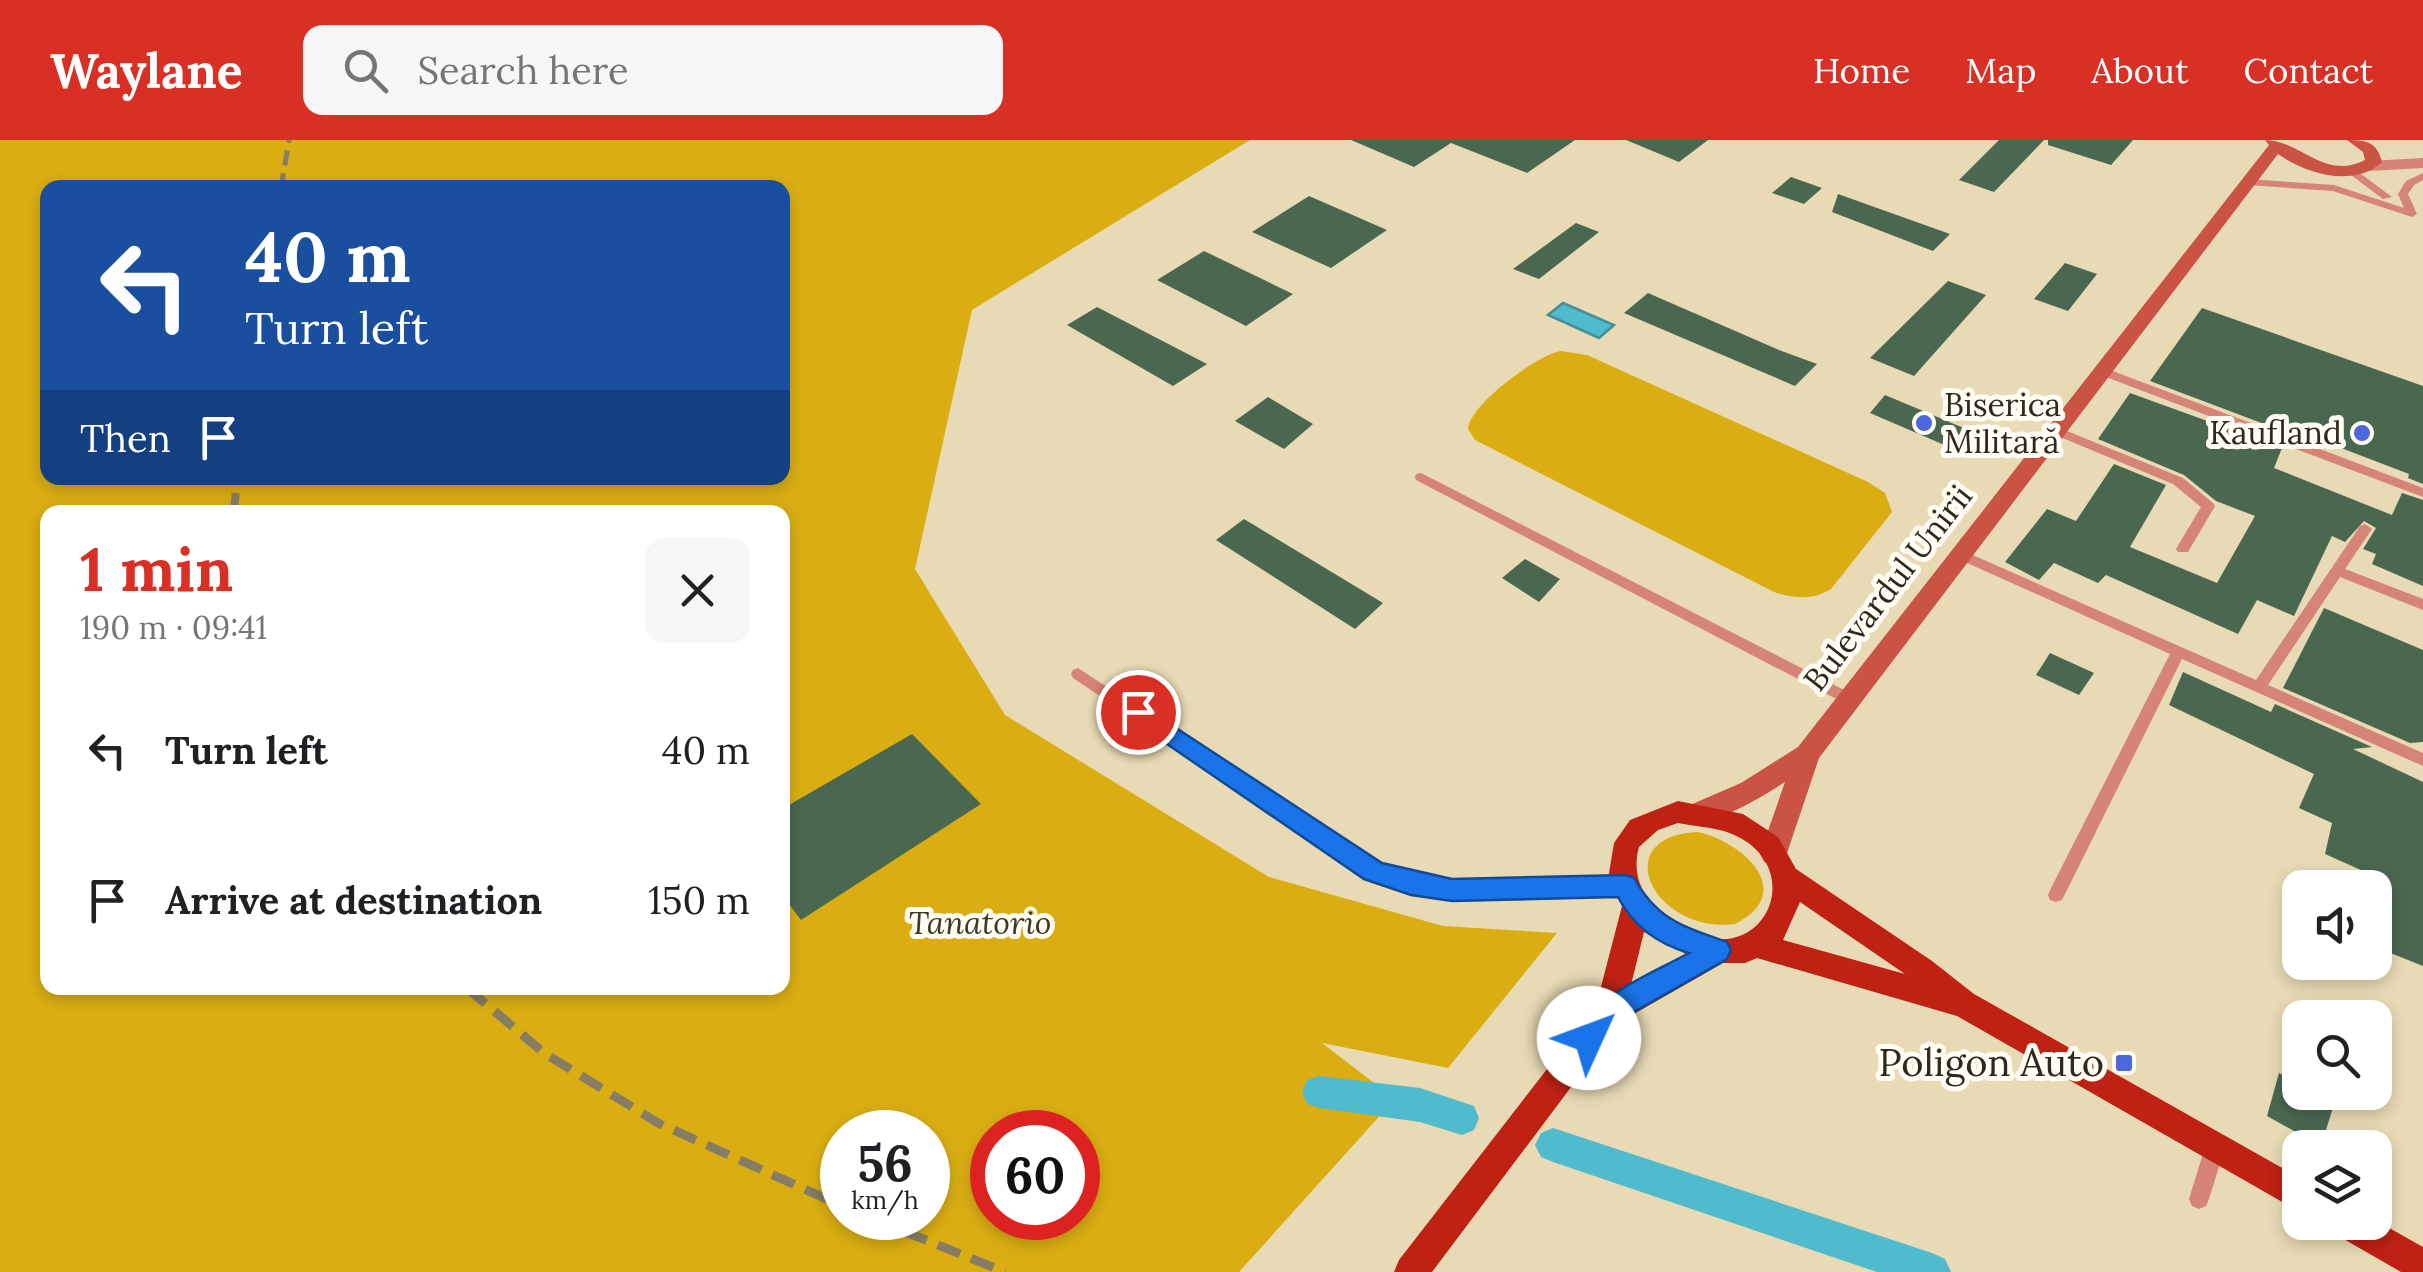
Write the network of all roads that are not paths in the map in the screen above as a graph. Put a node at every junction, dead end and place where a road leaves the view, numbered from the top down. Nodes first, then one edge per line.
1 (2274, 143) edge
2 (2365, 152) edge
3 (2423, 161) edge
4 (2310, 164) junction
5 (2350, 170) junction
6 (2423, 176) edge
7 (2248, 182) junction
8 (2412, 214) junction
9 (2423, 222) edge
10 (2102, 371) junction
11 (2057, 431) junction
12 (1421, 477) dead end
13 (2423, 493) edge
14 (2365, 528) dead end
15 (2183, 549) dead end
16 (1961, 555) junction
17 (2336, 571) junction
18 (2423, 605) edge
19 (2178, 652) junction
20 (1078, 674) dead end
21 (2259, 687) junction
22 (1850, 699) junction
23 (1807, 754) junction
24 (2423, 760) edge
25 (1699, 812) junction
26 (1780, 866) junction
27 (2056, 894) dead end
28 (1631, 896) junction
29 (1756, 945) junction
30 (1718, 950) junction
31 (1963, 1004) junction
32 (1609, 1012) junction
33 (2215, 1148) junction
34 (2282, 1186) edge
35 (2199, 1199) dead end
36 (2378, 1240) edge
37 (2423, 1266) edge
38 (1411, 1272) edge

1 - 4 main road, Bulevardul Unirii
1 - 7 main road, Bulevardul Unirii
2 - 3 street
2 - 5 main road, Bulevardul Unirii
4 - 5 main road, Bulevardul Unirii
4 - 7 main road, Bulevardul Unirii
5 - 8 lane
6 - 8 lane
7 - 8 lane
7 - 10 main road, Bulevardul Unirii
8 - 9 lane
10 - 11 main road, Bulevardul Unirii
10 - 13 lane
11 - 15 lane
11 - 16 main road, Bulevardul Unirii
12 - 22 lane
14 - 17 lane
16 - 19 lane
16 - 22 main road, Bulevardul Unirii
17 - 18 lane
17 - 21 lane
19 - 21 lane
19 - 27 lane
20 - 28 lane
21 - 24 lane
22 - 23 main road, Bulevardul Unirii
23 - 25 main road, Bulevardul Unirii
23 - 26 main road, Bulevardul Unirii
25 - 26 main road
25 - 28 main road
26 - 29 main road
26 - 31 main road
28 - 30 main road
28 - 32 main road
29 - 30 main road
29 - 31 main road
30 - 32 main road
31 - 33 main road
32 - 38 main road
33 - 34 main road
33 - 35 lane
36 - 37 main road

